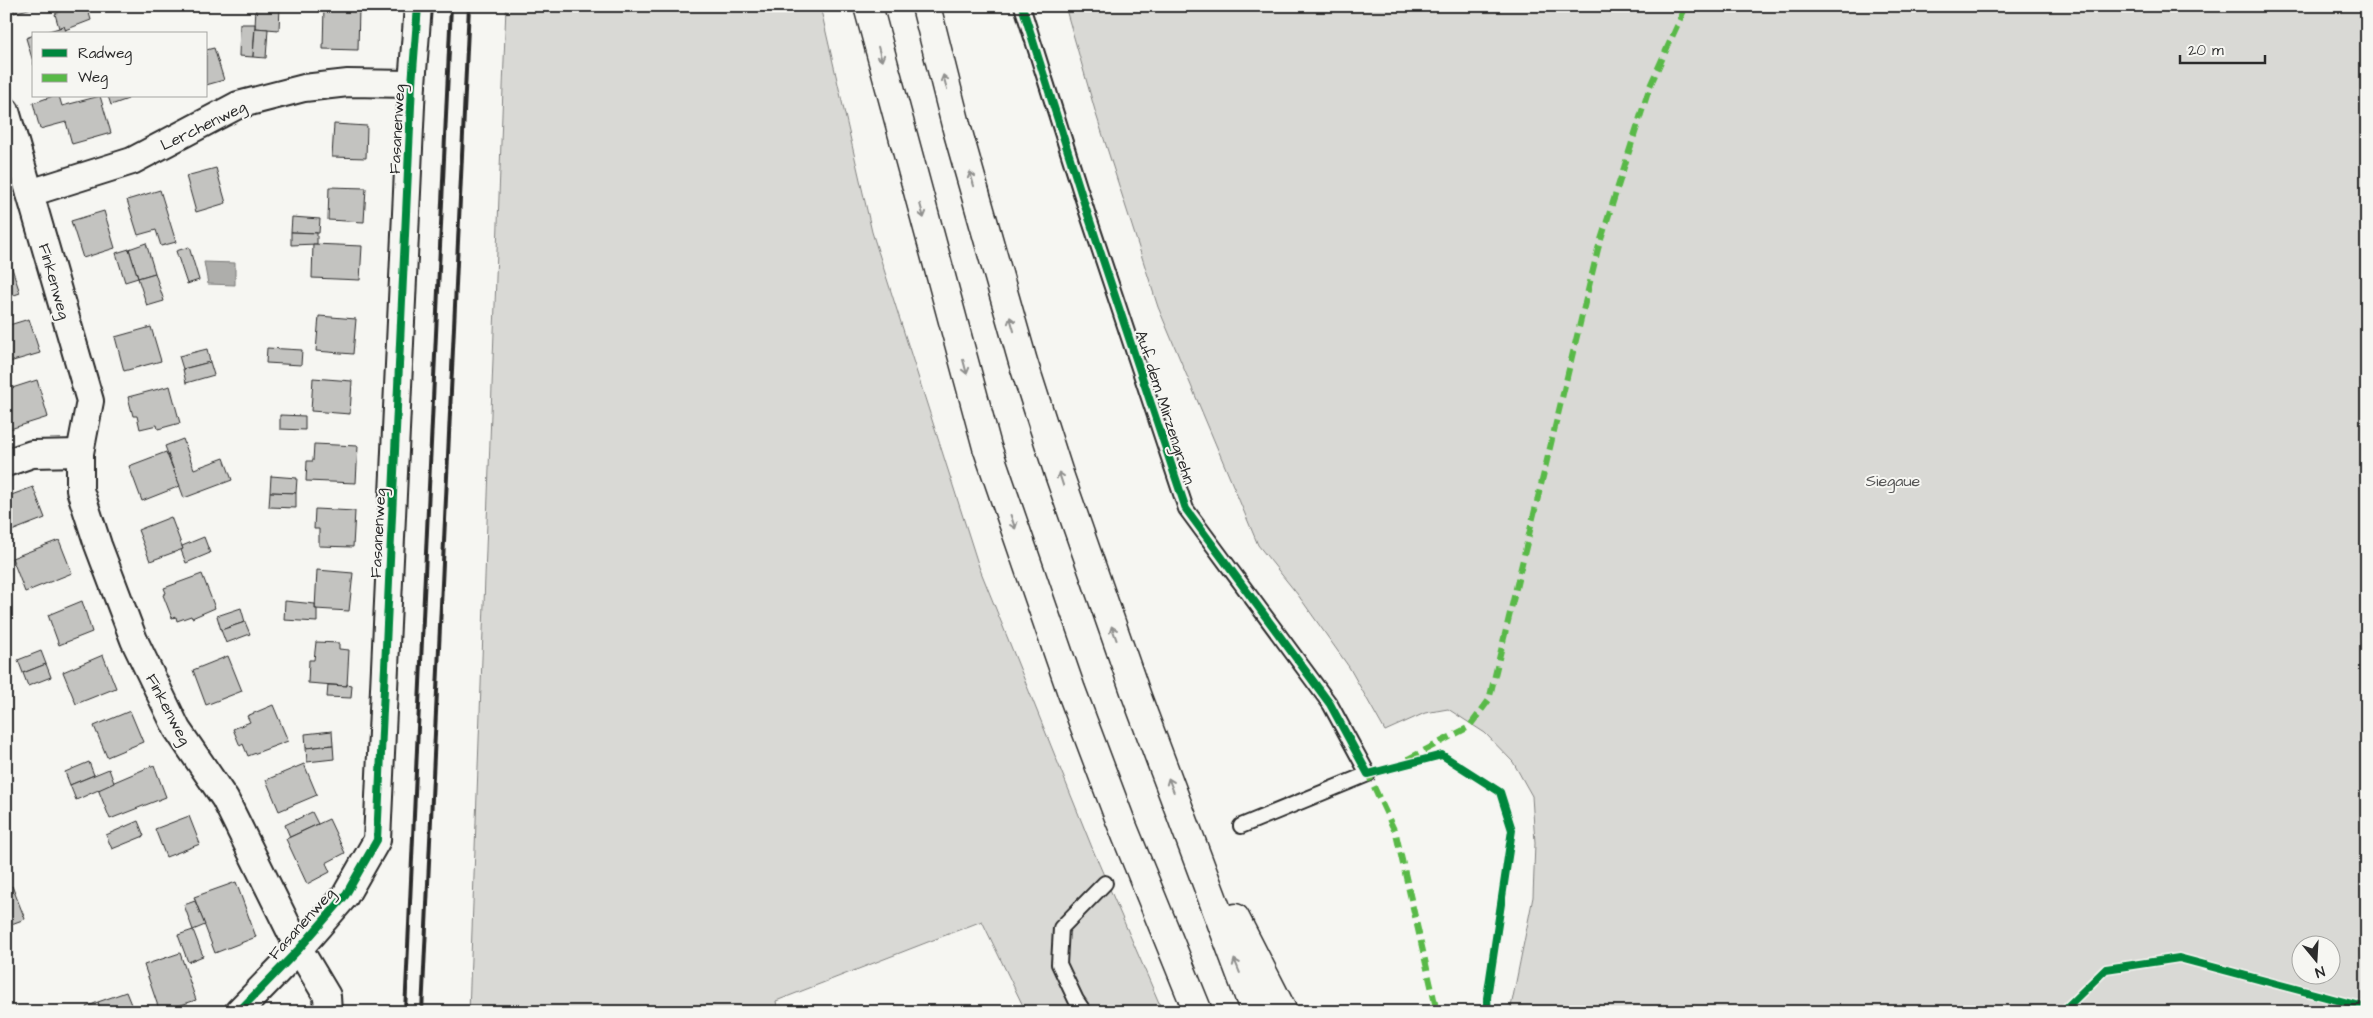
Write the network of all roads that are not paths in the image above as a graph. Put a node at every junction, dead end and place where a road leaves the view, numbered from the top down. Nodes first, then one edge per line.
1 (418, 6) edge
2 (868, 6) edge
3 (926, 6) edge
4 (1022, 6) edge
5 (412, 84) junction
6 (6, 111) edge
7 (30, 193) junction
8 (80, 453) junction
9 (6, 463) edge
10 (1241, 826) dead end
11 (1189, 830) junction
12 (1105, 883) dead end
13 (299, 949) junction
14 (238, 1012) edge
15 (328, 1012) edge
16 (1084, 1012) edge
17 (1198, 1012) edge
18 (1256, 1012) edge
19 (1282, 1012) edge

1 - 5 street, Fasanenweg
2 -> 17 highway
11 -> 3 highway
4 - 10 lane, Auf dem Mirzengrehn
5 - 7 street, Lerchenweg
5 - 13 street, Fasanenweg
6 - 7 street, Finkenweg
7 - 8 street, Finkenweg
8 - 9 street
8 - 13 street, Finkenweg
18 -> 11 highway
11 - 19 highway
12 - 16 lane
13 - 14 street, Fasanenweg
13 - 15 street, Fasanenweg

